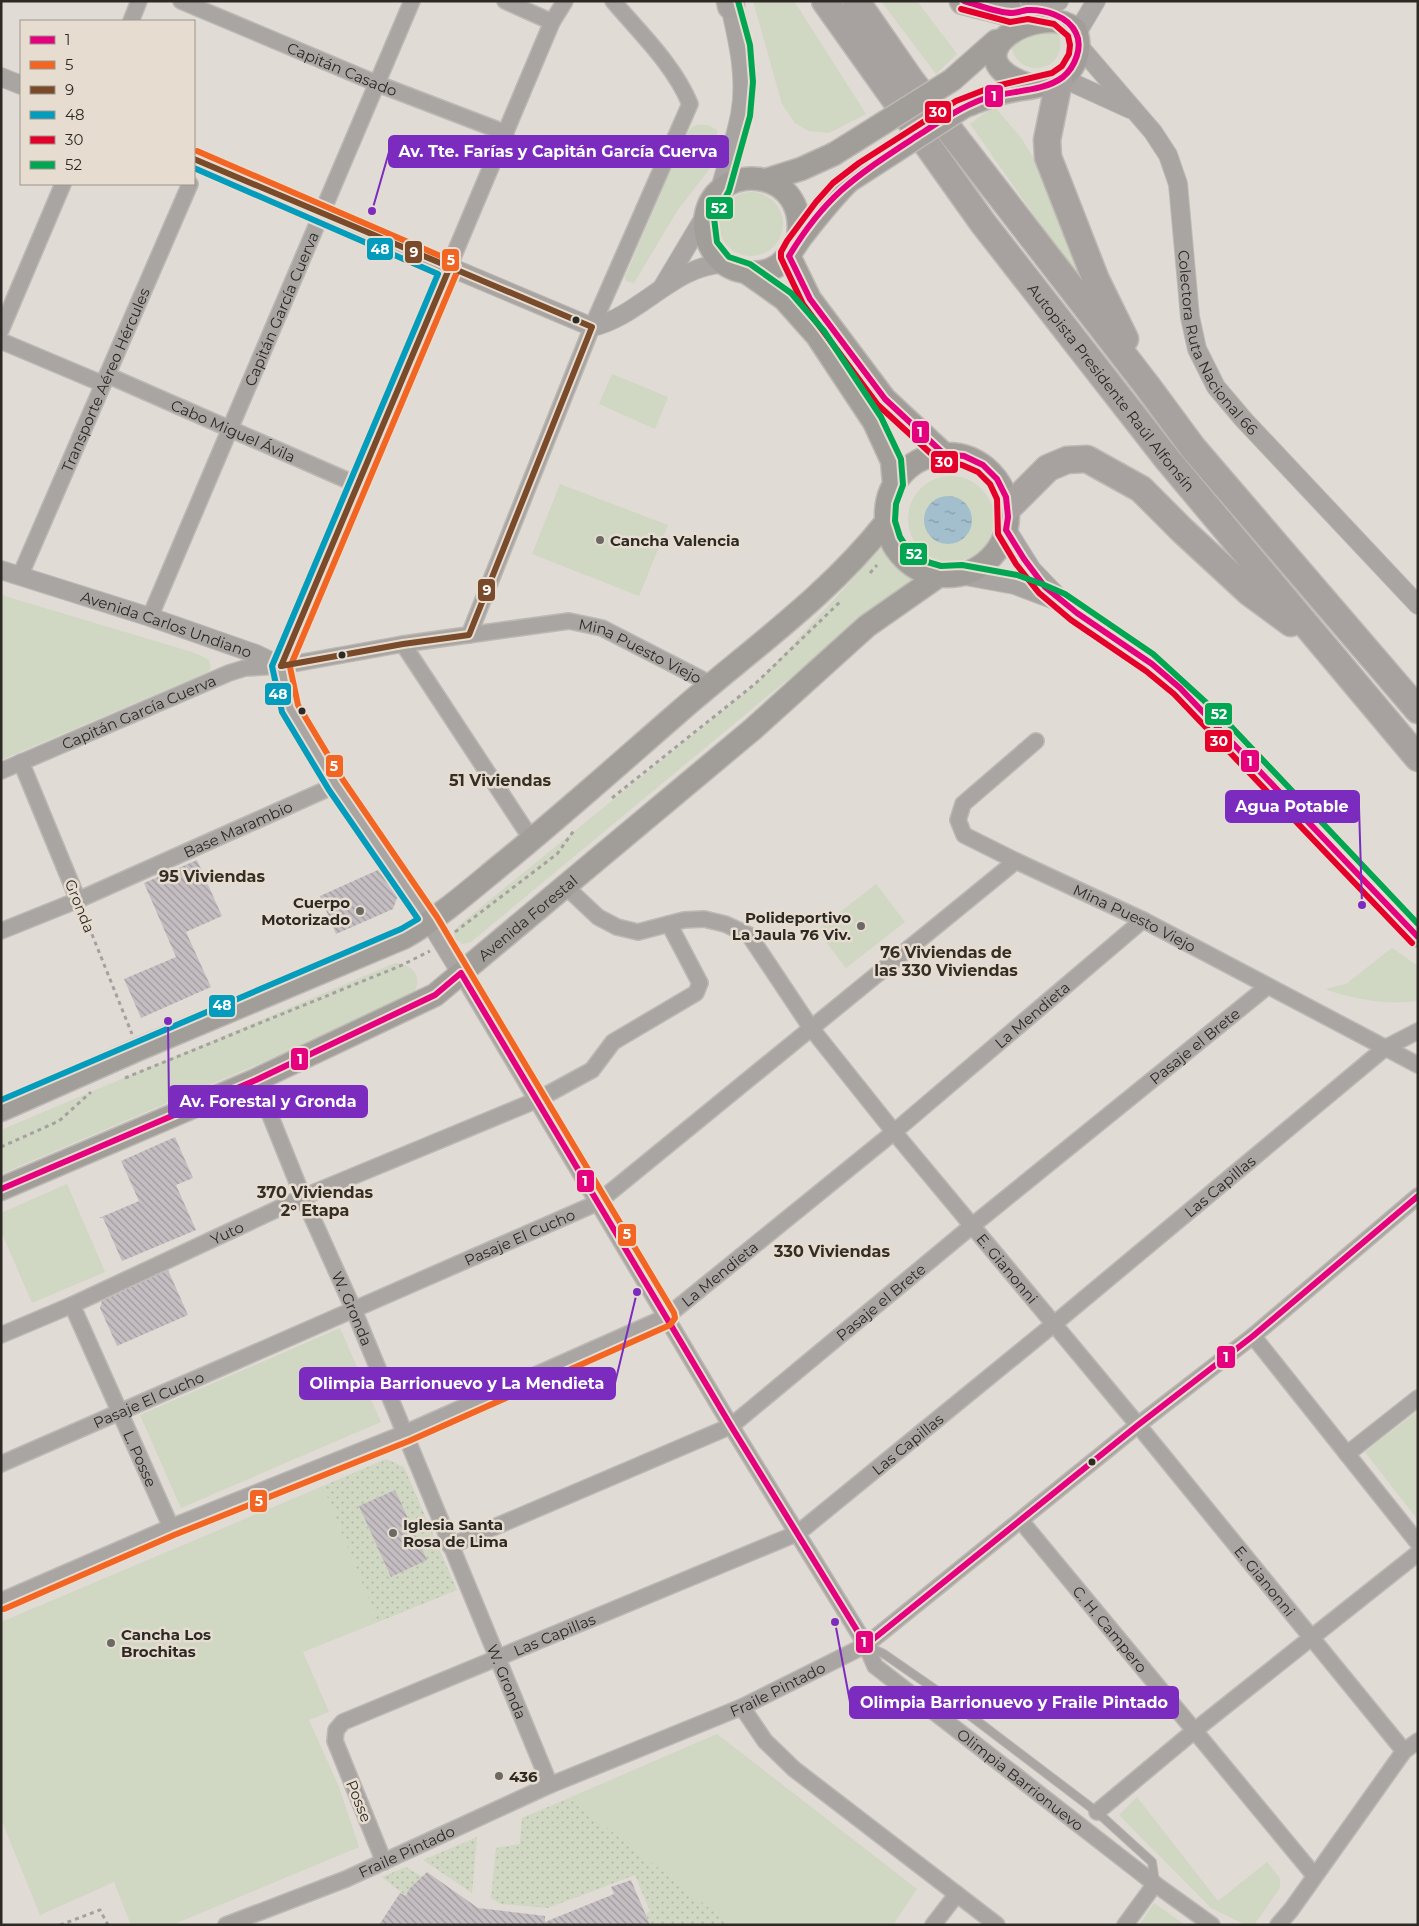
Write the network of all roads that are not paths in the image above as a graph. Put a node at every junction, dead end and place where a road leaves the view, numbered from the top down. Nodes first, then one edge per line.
1 (139, 1) edge
2 (181, 1) edge
3 (412, 1) edge
4 (505, 1) edge
5 (565, 1) edge
6 (613, 1) edge
7 (825, 1) edge
8 (856, 1) edge
9 (962, 1) edge
10 (1096, 1) edge
11 (729, 3) edge
12 (1037, 5) edge
13 (131, 20) edge
14 (552, 22) junction
15 (1078, 40) junction
16 (996, 41) junction
17 (1, 77) edge
18 (1060, 80) junction
19 (378, 84) junction
20 (20, 85) edge
21 (1032, 86) junction
22 (1134, 110) junction
23 (506, 133) junction
24 (196, 165) edge
25 (766, 180) junction
26 (63, 185) edge
27 (190, 185) edge
28 (721, 189) junction
29 (322, 214) junction
30 (705, 216) junction
31 (793, 249) junction
32 (724, 264) junction
33 (450, 268) junction
34 (746, 272) junction
35 (662, 288) junction
36 (592, 327) junction
37 (1, 330) edge
38 (1, 341) edge
39 (105, 380) junction
40 (1148, 387) junction
41 (229, 430) junction
42 (944, 454) junction
43 (894, 484) junction
44 (358, 485) junction
45 (1006, 519) junction
46 (886, 522) junction
47 (1, 570) edge
48 (950, 575) junction
49 (20, 576) junction
50 (1060, 601) junction
51 (1418, 605) edge
52 (150, 617) junction
53 (469, 635) junction
54 (403, 644) junction
55 (1325, 647) junction
56 (281, 666) junction
57 (711, 684) junction
58 (1418, 710) edge
59 (1036, 741) dead end
60 (1418, 758) edge
61 (22, 762) junction
62 (1, 771) edge
63 (336, 786) junction
64 (532, 840) junction
65 (1016, 862) junction
66 (565, 886) junction
67 (78, 900) junction
68 (1143, 920) junction
69 (430, 922) junction
70 (669, 924) junction
71 (1, 931) edge
72 (1418, 937) edge
73 (461, 973) junction
74 (1268, 986) junction
75 (812, 1028) junction
76 (1418, 1031) edge
77 (1385, 1048) junction
78 (1418, 1066) edge
79 (256, 1080) junction
80 (537, 1100) junction
81 (1, 1110) edge
82 (894, 1132) junction
83 (1, 1189) edge
84 (1418, 1196) edge
85 (304, 1197) junction
86 (597, 1203) junction
87 (973, 1225) junction
88 (72, 1305) junction
89 (353, 1308) junction
90 (666, 1317) junction
91 (1054, 1324) junction
92 (1, 1335) edge
93 (1253, 1336) junction
94 (1418, 1398) edge
95 (120, 1412) junction
96 (1138, 1425) junction
97 (731, 1426) junction
98 (405, 1432) junction
99 (1346, 1454) junction
100 (1, 1464) edge
101 (1021, 1521) junction
102 (172, 1528) junction
103 (798, 1533) junction
104 (1418, 1543) edge
105 (450, 1546) junction
106 (1418, 1553) edge
107 (1, 1601) edge
108 (1311, 1639) junction
109 (866, 1645) junction
110 (498, 1658) junction
111 (742, 1706) junction
112 (1194, 1731) junction
113 (335, 1741) joint
114 (1418, 1741) edge
115 (1404, 1752) junction
116 (550, 1785) junction
117 (1097, 1812) junction
118 (384, 1862) junction
119 (1314, 1875) junction
120 (1155, 1884) junction
121 (957, 1894) junction
122 (226, 1925) edge
123 (933, 1925) edge
124 (997, 1925) edge
125 (1125, 1925) edge
126 (1212, 1925) edge
127 (1278, 1925) edge

1 - 13 street
2 - 19 street, Capitán Casado
3 - 19 street, Capitán García Cuerva
4 - 14 street
5 - 14 street
6 - 36 street
7 - 55 highway, Autopista Presidente Raúl Alfonsín
8 - 40 highway, Autopista Presidente Raúl Alfonsín
9 - 12 highway
10 - 15 street
11 - 28 main road
12 - 15 main road
12 - 16 main road
14 - 23 street
15 - 18 main road
15 - 22 street, Colectora Ruta Nacional 66
16 - 21 main road
16 - 25 main road, bridge
17 - 20 street
18 - 21 main road
18 - 22 street
18 - 40 highway
19 - 23 street, Capitán Casado
19 - 29 street, Capitán García Cuerva
21 - 31 main road, bridge
22 - 51 street, Colectora Ruta Nacional 66
23 - 33 street
24 - 29 street
25 - 28 main road
25 - 31 main road
26 - 37 street
27 - 39 street, Transporte Aéreo Hércules
28 - 30 main road
29 - 33 street
29 - 41 street, Capitán García Cuerva
30 - 32 main road
30 - 35 street
31 - 34 main road
31 - 42 main road
32 - 34 main road
32 - 35 street
33 - 36 street
33 - 44 street
34 - 43 main road
35 - 36 street
36 - 53 street
38 - 39 street, Cabo Miguel Ávila
39 - 41 street, Cabo Miguel Ávila
39 - 49 street, Transporte Aéreo Hércules
40 - 58 highway, Autopista Presidente Raúl Alfonsín
41 - 44 street, Cabo Miguel Ávila
41 - 52 street, Capitán García Cuerva
42 - 43 main road
42 - 45 main road
43 - 46 main road
44 - 56 street
45 - 48 main road
45 - 50 main road
45 - 55 highway
46 - 48 main road
46 - 57 main road
47 - 49 street, Avenida Carlos Undiano
48 - 50 main road
48 - 66 main road, Avenida Forestal
49 - 52 street, Avenida Carlos Undiano
50 - 72 main road
52 - 56 street, Avenida Carlos Undiano
53 - 54 street
53 - 57 street, Mina Puesto Viejo
54 - 56 street
54 - 64 street
55 - 60 highway, Autopista Presidente Raúl Alfonsín
56 - 61 street, Capitán García Cuerva
56 - 63 street, Olimpia Barrionuevo
57 - 64 main road
59 - 65 street, Mina Puesto Viejo
61 - 62 street, Capitán García Cuerva
61 - 67 street, Gronda
63 - 67 street, Base Marambio
63 - 69 street, Olimpia Barrionuevo
64 - 69 main road
65 - 68 street, Mina Puesto Viejo
65 - 75 street, Pasaje El Cucho
66 - 70 street, E. Gianonni
66 - 73 main road, Avenida Forestal
67 - 71 street, Base Marambio
68 - 74 street, Mina Puesto Viejo
68 - 82 street, La Mendieta
69 - 73 street, Olimpia Barrionuevo
69 - 81 main road
70 - 75 street, E. Gianonni
70 - 80 street, Yuto
73 - 79 main road, Avenida Forestal
73 - 80 street, Olimpia Barrionuevo
74 - 77 street, Mina Puesto Viejo
74 - 87 street, Pasaje el Brete
75 - 82 street, E. Gianonni
75 - 86 street, Pasaje El Cucho
76 - 77 street, Las Capillas
77 - 78 street, Mina Puesto Viejo
77 - 91 street, Las Capillas
79 - 83 main road, Avenida Forestal
79 - 85 street, W. Gronda
80 - 85 street, Yuto
80 - 86 street, Olimpia Barrionuevo
82 - 87 street, E. Gianonni
82 - 90 street, La Mendieta
84 - 93 street, Fraile Pintado
85 - 88 street, Yuto
85 - 89 street, W. Gronda
86 - 89 street, Pasaje El Cucho
86 - 90 street, Olimpia Barrionuevo
87 - 91 street, E. Gianonni
87 - 97 street, Pasaje el Brete
88 - 92 street, Yuto
88 - 95 street, L. Posse
89 - 95 street, Pasaje El Cucho
89 - 98 street, W. Gronda
90 - 97 street, Olimpia Barrionuevo
90 - 98 street, La Mendieta
91 - 96 street, E. Gianonni
91 - 103 street, Las Capillas
93 - 96 street, Fraile Pintado
93 - 99 street
94 - 99 street
95 - 100 street, Pasaje El Cucho
95 - 102 street, L. Posse
96 - 101 street, Fraile Pintado
96 - 108 street, E. Gianonni
97 - 103 street, Olimpia Barrionuevo
97 - 105 street, Pasaje el Brete
98 - 102 street, La Mendieta
98 - 105 street, W. Gronda
99 - 104 street
101 - 109 street, Fraile Pintado
101 - 112 street, C. H. Campero
102 - 107 street, La Mendieta
103 - 109 street, Olimpia Barrionuevo
103 - 110 street, Las Capillas
105 - 110 street, W. Gronda
106 - 108 street
108 - 112 street
108 - 115 street, E. Gianonni
109 - 111 street, Fraile Pintado
109 - 117 lane
109 - 120 street, Olimpia Barrionuevo
110 - 113 street, Las Capillas
110 - 116 street, W. Gronda
111 - 116 street, Fraile Pintado
111 - 121 street
112 - 117 street
112 - 119 street, C. H. Campero
113 - 118 street, Posse
114 - 115 street
115 - 119 street
116 - 118 street, Fraile Pintado
117 - 120 lane
118 - 122 street, Fraile Pintado
119 - 127 street
120 - 125 street
120 - 126 street, Olimpia Barrionuevo
121 - 123 street
121 - 124 street

